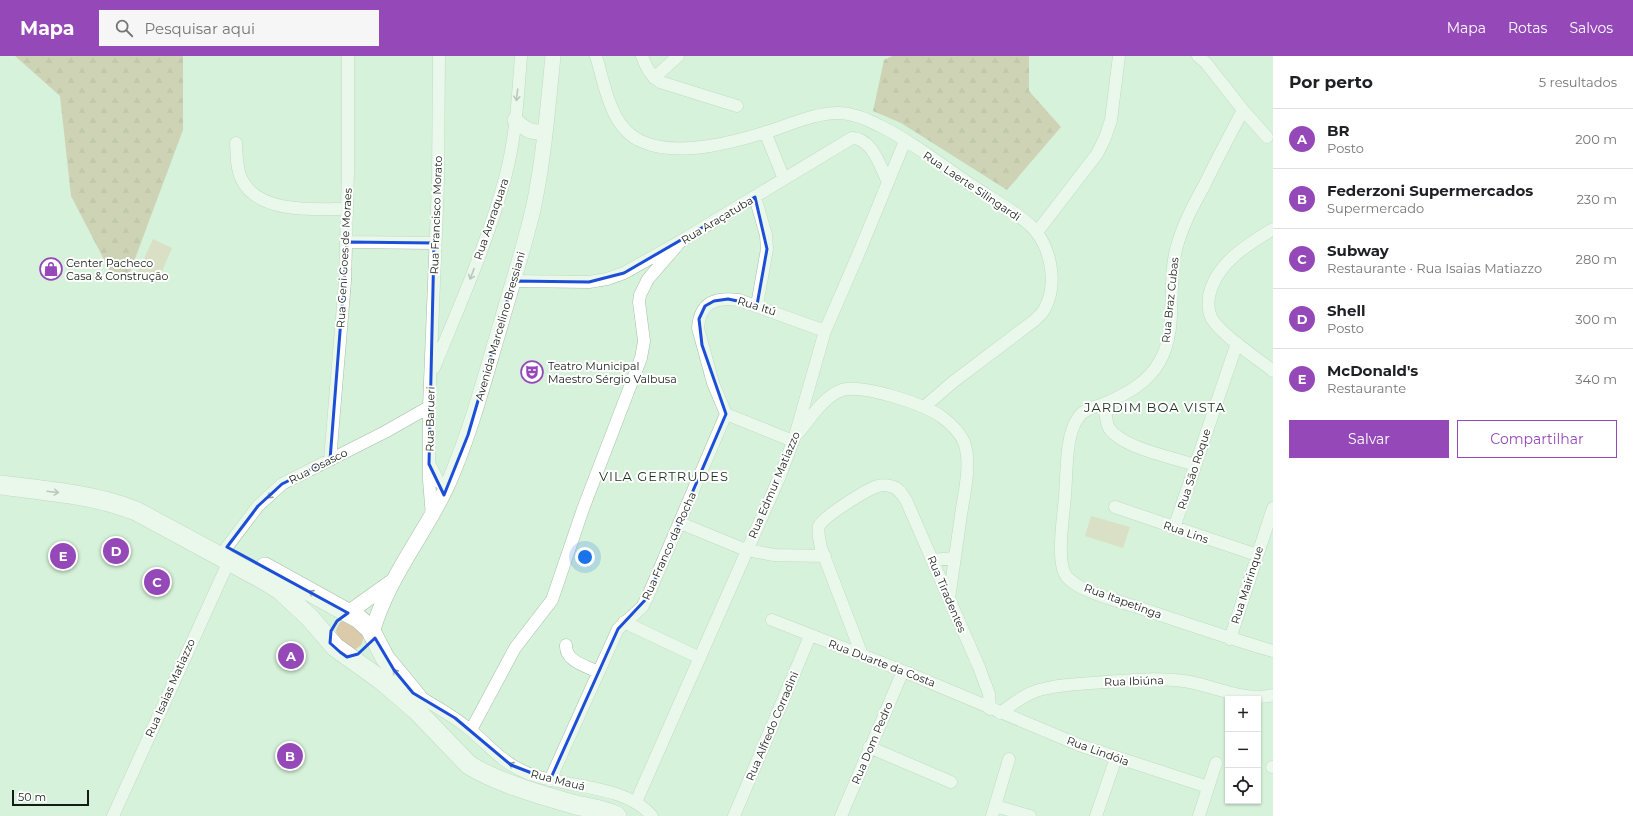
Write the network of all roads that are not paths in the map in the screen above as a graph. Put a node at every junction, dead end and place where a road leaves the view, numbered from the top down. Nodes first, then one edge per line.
1 (348, 56) edge
2 (439, 56) edge
3 (521, 56) edge
4 (554, 56) edge
5 (596, 56) edge
6 (642, 56) edge
7 (678, 56) edge
8 (1119, 56) edge
9 (1198, 56) edge
10 (654, 78) junction
11 (737, 106) dead end
12 (1243, 110) junction
13 (515, 120) junction
14 (545, 130) junction
15 (765, 132) junction
16 (1267, 137) dead end
17 (905, 141) junction
18 (236, 143) dead end
19 (784, 179) junction
20 (888, 182) junction
21 (755, 197) junction
22 (347, 209) junction
23 (1273, 229) edge
24 (1037, 232) junction
25 (681, 241) junction
26 (347, 242) junction
27 (434, 243) junction
28 (513, 281) junction
29 (757, 305) junction
30 (825, 330) junction
31 (1237, 343) junction
32 (1273, 371) edge
33 (431, 374) junction
34 (1105, 403) junction
35 (428, 407) junction
36 (924, 407) junction
37 (726, 414) junction
38 (794, 439) junction
39 (330, 460) junction
40 (429, 464) junction
41 (1194, 465) junction
42 (0, 473) edge
43 (0, 485) edge
44 (447, 488) junction
45 (1115, 507) dead end
46 (1273, 508) edge
47 (432, 517) junction
48 (680, 523) junction
49 (1174, 528) junction
50 (746, 550) junction
51 (228, 554) junction
52 (1257, 555) junction
53 (824, 556) junction
54 (955, 558) junction
55 (932, 560) junction
56 (394, 580) junction
57 (949, 599) junction
58 (348, 613) junction
59 (772, 620) dead end
60 (624, 622) junction
61 (372, 633) junction
62 (810, 636) junction
63 (1230, 639) junction
64 (330, 643) junction
65 (566, 645) dead end
66 (1273, 651) edge
67 (862, 655) junction
68 (347, 657) junction
69 (700, 658) junction
70 (903, 671) junction
71 (598, 672) junction
72 (413, 693) junction
73 (1273, 695) edge
74 (995, 711) junction
75 (471, 730) junction
76 (869, 747) junction
77 (1116, 758) junction
78 (1009, 759) dead end
79 (1216, 763) dead end
80 (497, 778) junction
81 (550, 780) junction
82 (950, 782) dead end
83 (1208, 787) junction
84 (636, 802) junction
85 (993, 811) edge
86 (113, 816) edge
87 (617, 816) edge
88 (652, 816) edge
89 (734, 816) edge
90 (841, 816) edge
91 (1030, 816) edge
92 (1096, 816) edge
93 (1198, 816) edge

1 - 22 street, Rua Geni Goes de Moraes
2 - 27 street, Rua Francisco Morato
3 -> 13 street, Rua Araraquara
4 - 14 street, Avenida Marcelino Bressiani
5 - 15 street, Rua Laerte Silingardi
6 - 10 street
7 - 10 street
8 - 24 street
9 - 12 street
10 - 11 street
12 - 16 street
12 - 34 street, Rua Braz Cubas
13 - 14 street
13 -> 33 street, Rua Araraquara
14 - 28 street, Avenida Marcelino Bressiani
15 - 17 street, Rua Laerte Silingardi
15 - 19 street
17 - 20 street, Rua Edmur Matiazzo
17 - 24 street, Rua Laerte Silingardi
18 - 22 street
19 - 20 street, Rua Araçatuba
19 - 21 street, Rua Araçatuba
20 - 30 street, Rua Edmur Matiazzo
21 - 25 street, Rua Araçatuba
21 - 29 street
22 - 26 street, Rua Geni Goes de Moraes
23 - 31 street
24 - 36 street
25 - 28 street, Rua Araçatuba
25 - 75 street
26 - 27 street
26 - 39 street, Rua Geni Goes de Moraes
27 - 33 street, Rua Francisco Morato
28 - 44 street, Avenida Marcelino Bressiani
29 - 30 street, Rua Itú
29 - 37 street, Rua Itú
30 - 38 street, Rua Edmur Matiazzo
31 - 32 street
31 - 41 street, Rua São Roque
33 - 35 street, Rua Barueri
34 - 41 street
34 - 63 street, Rua Itapetinga
35 - 39 street, Rua Osasco
35 - 40 street, Rua Barueri
36 - 38 street
36 - 54 street
37 - 38 street
37 - 48 street, Rua Franco da Rocha
38 - 50 street, Rua Edmur Matiazzo
39 -> 51 street, Rua Osasco
40 - 44 street, Rua Barueri
40 - 47 street, Rua Barueri
41 - 49 street, Rua São Roque
42 - 51 main road
43 -> 51 main road
44 - 47 street, Avenida Marcelino Bressiani
45 - 49 street, Rua Lins
46 - 52 street, Rua Mairinque
47 - 56 street, Avenida Marcelino Bressiani
48 - 50 street
48 - 60 street, Rua Franco da Rocha
49 - 52 street, Rua Lins
50 - 53 street
50 - 69 street, Rua Edmur Matiazzo
58 -> 51 main road
51 - 64 main road
51 - 86 street, Rua Isaias Matiazzo
52 - 63 street, Rua Mairinque
53 - 55 street, Rua Tiradentes
53 - 67 street
54 - 55 street
54 - 57 street
55 - 57 street, Rua Tiradentes
56 - 58 street
56 - 61 street, Avenida Marcelino Bressiani
57 - 74 street, Rua Tiradentes
58 - 61 main road
58 - 64 main road
59 - 62 street, Rua Duarte da Costa
60 - 69 street
60 - 71 street, Rua Franco da Rocha
61 - 68 main road
72 -> 61 main road
62 - 67 street, Rua Duarte da Costa
62 - 89 street, Rua Alfredo Corradini
63 - 66 street, Rua Itapetinga
64 - 68 main road
65 - 71 street
67 - 70 street, Rua Duarte da Costa
68 - 80 main road
69 - 84 street, Rua Edmur Matiazzo
70 - 74 street, Rua Duarte da Costa
70 - 76 street, Rua Dom Pedro
71 - 81 street, Rua Franco da Rocha
72 - 75 street, Rua Mauá
72 - 80 main road
73 - 74 street, Rua Ibiúna
74 - 77 street, Rua Lindóia
81 -> 75 street, Rua Mauá
76 - 82 street
76 - 90 street, Rua Dom Pedro
77 - 83 street, Rua Lindóia
77 - 92 street
78 - 85 street
79 - 83 street
80 - 87 main road
81 - 84 street, Rua Mauá
83 - 93 street
84 - 88 street, Rua Mauá
85 - 91 street

